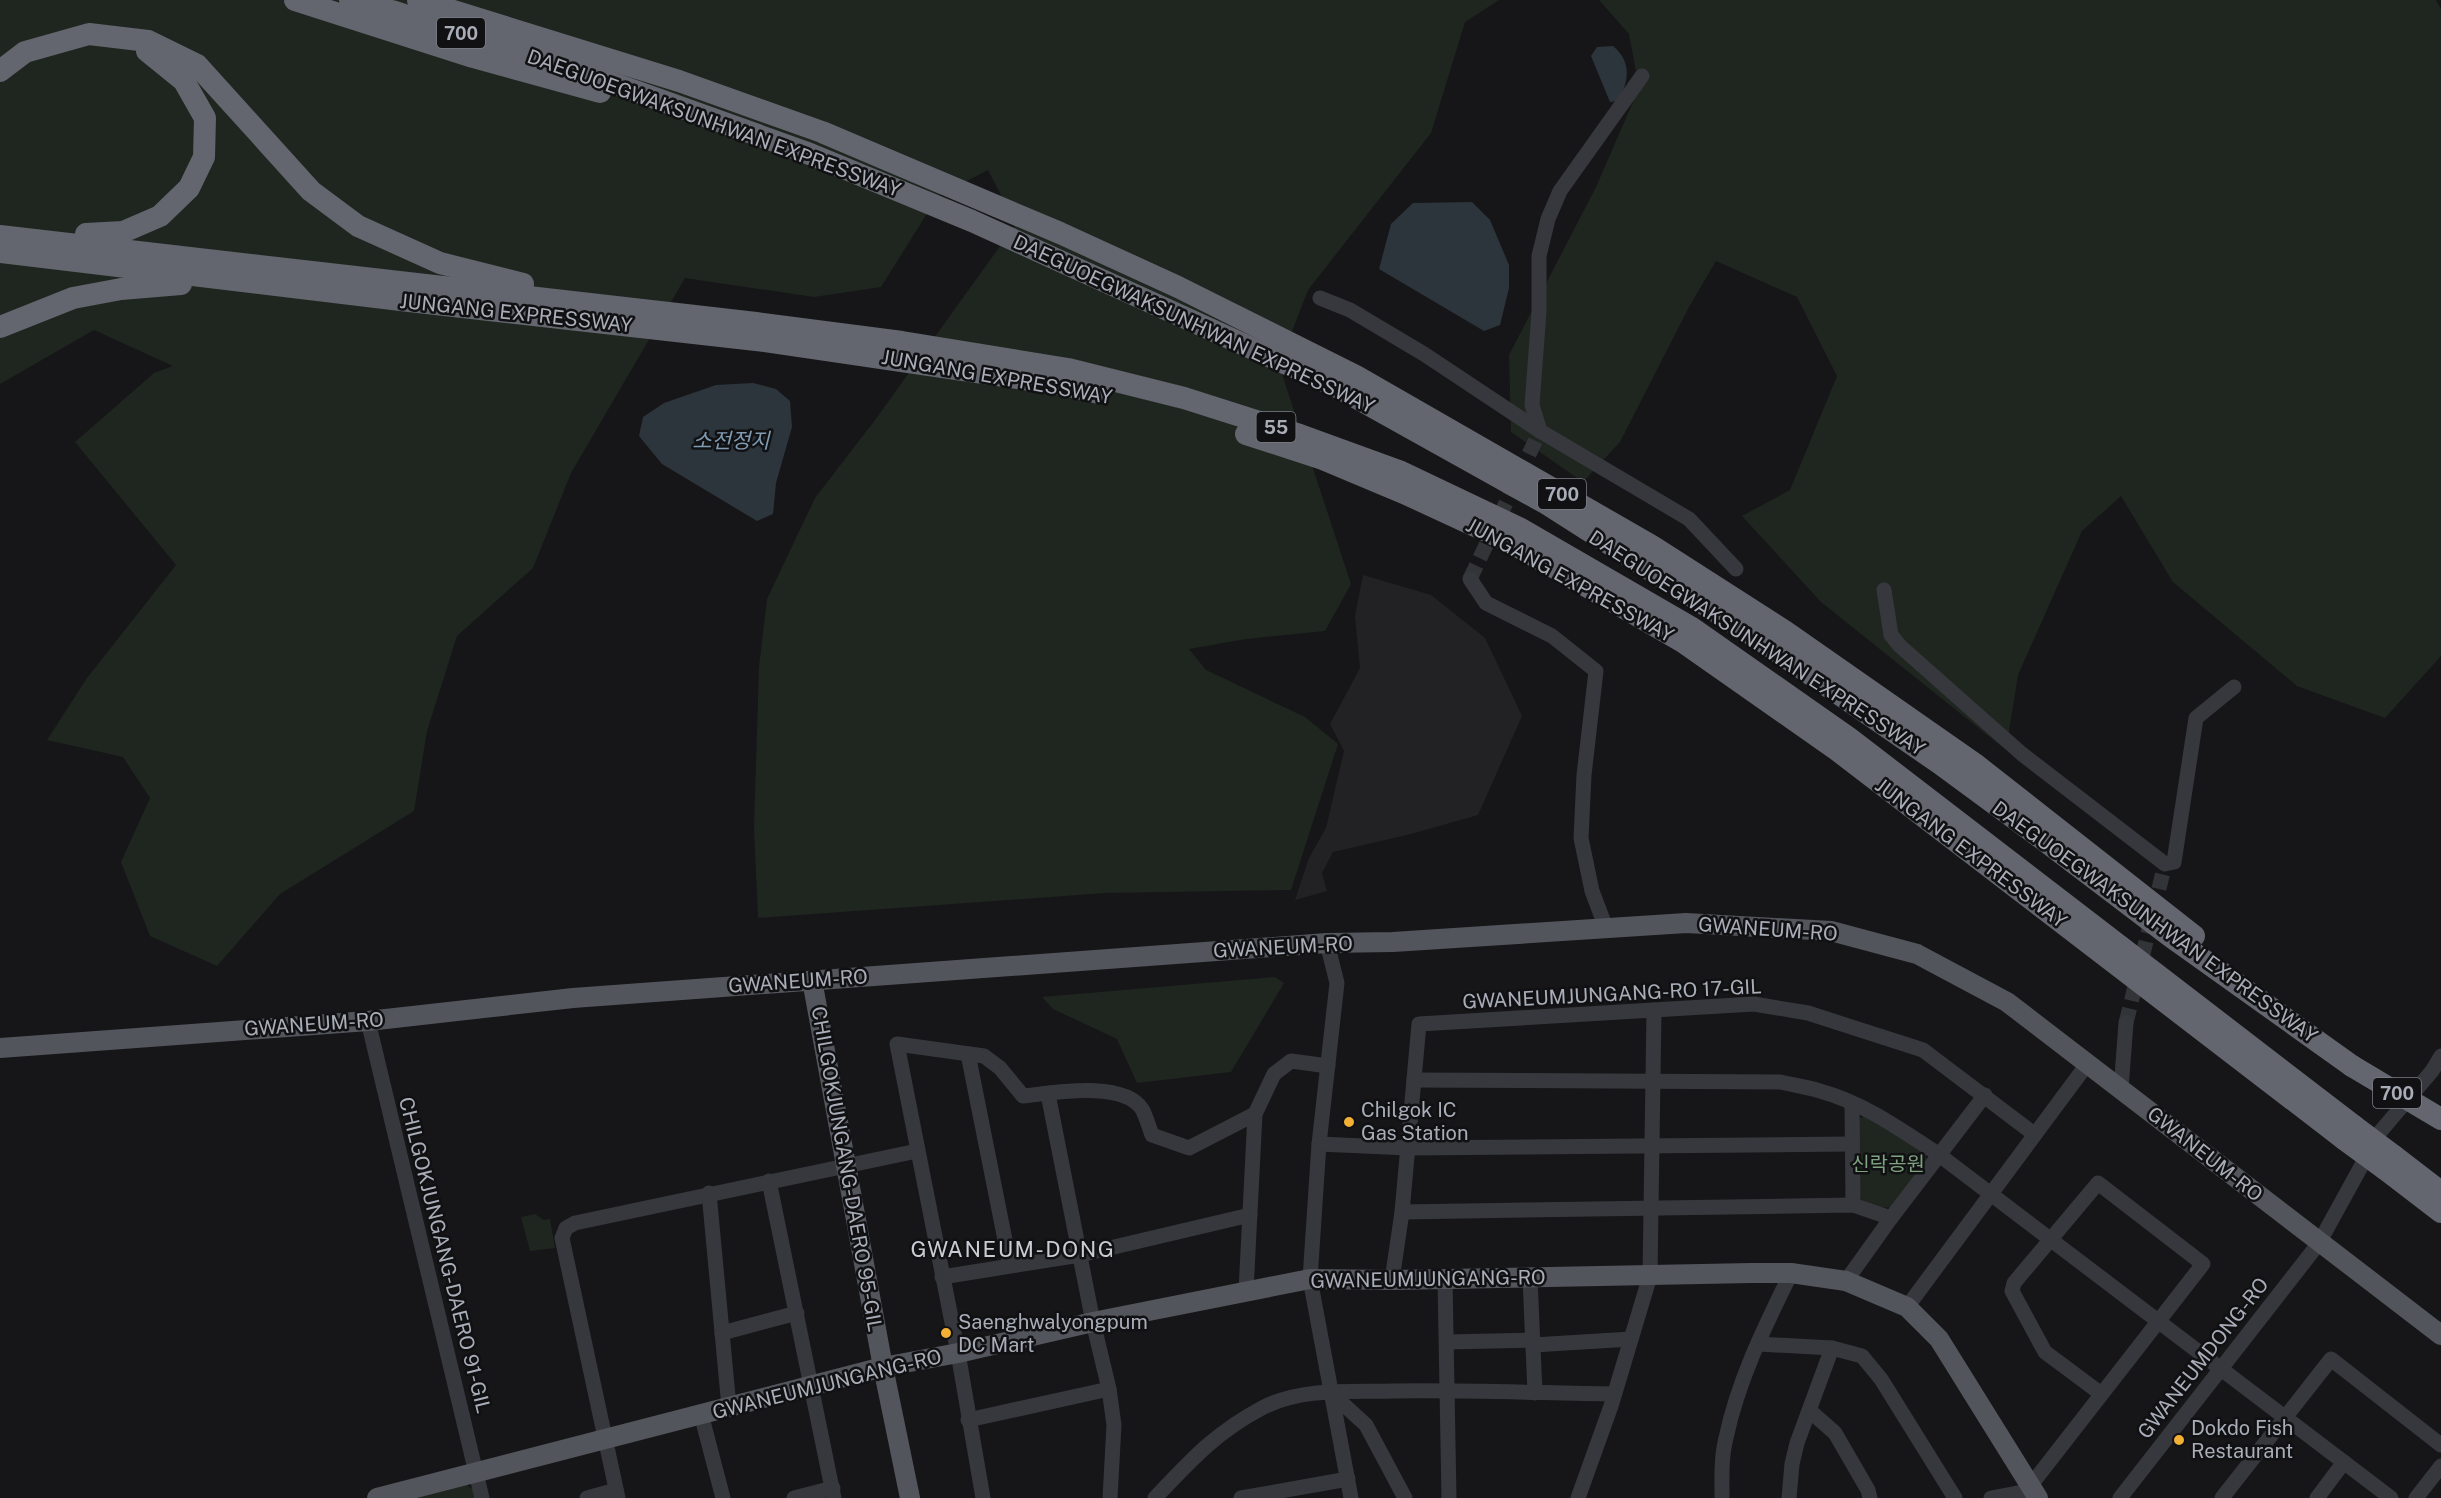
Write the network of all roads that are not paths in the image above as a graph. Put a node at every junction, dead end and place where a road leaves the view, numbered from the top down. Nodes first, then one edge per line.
1 (295, 0) edge
2 (350, 0) edge
3 (417, 0) edge
4 (468, 0) edge
5 (0, 71) edge
6 (1642, 76) dead end
7 (0, 86) edge
8 (761, 109) junction
9 (716, 120) junction
10 (0, 225) edge
11 (0, 236) edge
12 (0, 252) edge
13 (312, 289) junction
14 (1320, 298) dead end
15 (609, 306) junction
16 (0, 327) edge
17 (1540, 431) junction
18 (1736, 569) dead end
19 (1470, 579) dead end
20 (1884, 590) dead end
21 (2234, 687) dead end
22 (1606, 928) junction
23 (1327, 943) junction
24 (812, 981) junction
25 (1654, 1010) junction
26 (368, 1021) junction
27 (2126, 1023) tunnel mouth
28 (0, 1048) edge
29 (968, 1054) junction
30 (2441, 1056) edge
31 (2357, 1061) junction
32 (2088, 1064) junction
33 (1328, 1066) junction
34 (2436, 1073) edge
35 (1414, 1080) junction
36 (1654, 1081) junction
37 (2121, 1089) junction
38 (1048, 1094) junction
39 (1985, 1095) junction
40 (2441, 1102) edge
41 (1851, 1103) junction
42 (1255, 1114) junction
43 (2441, 1119) edge
44 (2349, 1132) junction
45 (2034, 1134) junction
46 (1319, 1144) junction
47 (1852, 1144) junction
48 (1653, 1145) junction
49 (1408, 1148) junction
50 (917, 1151) junction
51 (1938, 1154) junction
52 (2390, 1163) junction
53 (846, 1166) junction
54 (769, 1181) junction
55 (2441, 1192) edge
56 (709, 1193) junction
57 (1990, 1195) junction
58 (1853, 1204) junction
59 (1651, 1208) junction
60 (1402, 1212) junction
61 (2441, 1212) edge
62 (1250, 1215) junction
63 (1891, 1218) junction
64 (2050, 1238) junction
65 (2319, 1243) junction
66 (1080, 1255) junction
67 (1010, 1264) junction
68 (1791, 1273) junction
69 (1650, 1276) junction
70 (942, 1277) junction
71 (1530, 1278) junction
72 (1310, 1279) junction
73 (1445, 1279) junction
74 (1392, 1280) junction
75 (1845, 1281) junction
76 (1246, 1291) junction
77 (1907, 1307) junction
78 (797, 1312) junction
79 (2157, 1321) junction
80 (1093, 1322) junction
81 (722, 1333) junction
82 (2441, 1335) edge
83 (1631, 1339) junction
84 (1447, 1342) junction
85 (1533, 1342) junction
86 (1758, 1344) junction
87 (1832, 1348) junction
88 (958, 1353) junction
89 (884, 1367) junction
90 (2219, 1369) junction
91 (813, 1385) junction
92 (1109, 1389) junction
93 (1447, 1390) junction
94 (1330, 1392) junction
95 (1535, 1393) junction
96 (2100, 1393) junction
97 (1614, 1394) junction
98 (729, 1407) junction
99 (1810, 1411) junction
100 (700, 1414) junction
101 (2286, 1419) junction
102 (968, 1420) junction
103 (605, 1438) junction
104 (2441, 1445) edge
105 (2344, 1462) junction
106 (2441, 1466) edge
107 (476, 1472) junction
108 (1347, 1479) junction
109 (2034, 1491) edge
110 (833, 1493) edge
111 (617, 1494) edge
112 (377, 1498) edge
113 (482, 1498) edge
114 (587, 1498) edge
115 (723, 1498) edge
116 (794, 1498) edge
117 (910, 1498) edge
118 (982, 1498) edge
119 (1110, 1498) edge
120 (1155, 1498) edge
121 (1241, 1498) edge
122 (1351, 1498) edge
123 (1406, 1498) edge
124 (1449, 1498) edge
125 (1578, 1498) edge
126 (1722, 1498) edge
127 (1789, 1498) edge
128 (1870, 1498) edge
129 (1955, 1498) edge
130 (1991, 1498) edge
131 (2120, 1498) edge
132 (2222, 1498) edge
133 (2317, 1498) edge
134 (2391, 1498) edge
135 (2415, 1498) edge

1 - 9 highway
2 - 9 highway, DAEGUOEGWAKSUNHWAN EXPRESSWAY / 700
3 - 8 highway, DAEGUOEGWAKSUNHWAN EXPRESSWAY / 700
4 - 8 highway
5 - 15 highway
6 - 17 street
7 - 10 highway
8 - 31 highway, DAEGUOEGWAKSUNHWAN EXPRESSWAY / 700
9 - 31 highway, DAEGUOEGWAKSUNHWAN EXPRESSWAY / 700
11 - 15 highway, JUNGANG EXPRESSWAY / 55
12 - 13 highway, JUNGANG EXPRESSWAY / 55
13 - 16 highway
13 - 44 highway, JUNGANG EXPRESSWAY / 55
14 - 17 street
15 - 44 highway, JUNGANG EXPRESSWAY / 55
17 - 18 street
19 - 22 street
20 - 21 street
22 - 23 main road, GWANEUM-RO
22 - 32 main road, GWANEUM-RO
23 - 24 main road, GWANEUM-RO
23 - 33 street
24 - 26 main road, GWANEUM-RO
24 - 53 main road, CHILGOKJUNGANG-DAERO 95-GIL
25 - 35 street, GWANEUMJUNGANG-RO 17-GIL
25 - 36 street
25 - 39 street, GWANEUMJUNGANG-RO 17-GIL
26 - 28 main road, GWANEUM-RO
26 - 107 street, CHILGOKJUNGANG-DAERO 91-GIL
27 - 37 street
29 - 38 street
29 - 50 street
29 - 67 street
30 - 34 street, GWANEUMDONG-RO
31 - 40 highway, DAEGUOEGWAKSUNHWAN EXPRESSWAY / 700
31 - 43 highway, DAEGUOEGWAKSUNHWAN EXPRESSWAY / 700, bridge
32 - 37 main road, GWANEUM-RO
32 - 45 street
33 - 42 street
33 - 46 street
34 - 65 street, GWANEUMDONG-RO
35 - 36 street
35 - 49 street, GWANEUMJUNGANG-RO 17-GIL
36 - 41 street
36 - 48 street
37 - 65 main road, GWANEUM-RO
38 - 42 street
38 - 66 street
39 - 45 street, GWANEUMJUNGANG-RO 17-GIL
39 - 51 street
41 - 47 street
41 - 51 street
42 - 62 street
44 - 52 highway, JUNGANG EXPRESSWAY / 55, bridge
45 - 57 street
46 - 49 street
46 - 72 street
47 - 48 street
47 - 58 street
48 - 49 street
48 - 59 street
49 - 60 street, GWANEUMJUNGANG-RO 17-GIL
50 - 53 street
50 - 70 street
51 - 57 street
51 - 63 street
52 - 55 highway, JUNGANG EXPRESSWAY / 55
52 - 61 highway, JUNGANG EXPRESSWAY / 55
53 - 54 street
53 - 89 main road, CHILGOKJUNGANG-DAERO 95-GIL
54 - 56 street
54 - 78 street
56 - 81 street
56 - 103 street
57 - 64 street
57 - 77 street
58 - 59 street
58 - 63 street
59 - 60 street
59 - 69 street
60 - 74 street, GWANEUMJUNGANG-RO 17-GIL
62 - 66 street
62 - 76 street
63 - 75 street
64 - 79 street
64 - 79 street
64 - 96 street
65 - 82 main road, GWANEUM-RO
65 - 90 street, GWANEUMDONG-RO
66 - 67 street
66 - 80 street
67 - 70 street
68 - 69 main road, GWANEUMJUNGANG-RO
68 - 75 main road, GWANEUMJUNGANG-RO
68 - 86 street
69 - 71 main road, GWANEUMJUNGANG-RO
69 - 83 street
70 - 88 street
71 - 73 main road, GWANEUMJUNGANG-RO
71 - 85 street
72 - 74 main road, GWANEUMJUNGANG-RO
72 - 76 main road, GWANEUMJUNGANG-RO
72 - 94 street
73 - 74 main road, GWANEUMJUNGANG-RO
73 - 84 street
75 - 77 main road, GWANEUMJUNGANG-RO
76 - 80 main road, GWANEUMJUNGANG-RO
77 - 109 main road, GWANEUMJUNGANG-RO
78 - 81 street
78 - 91 street
79 - 90 street
79 - 96 street
80 - 88 main road, GWANEUMJUNGANG-RO
80 - 92 street
81 - 98 street
83 - 85 street
83 - 97 street
84 - 85 street
84 - 93 street
85 - 95 street
86 - 87 street
86 - 126 street
87 - 99 street
87 - 129 street
88 - 89 main road, GWANEUMJUNGANG-RO
88 - 102 street
89 - 91 main road, GWANEUMJUNGANG-RO
89 - 117 main road, CHILGOKJUNGANG-DAERO 95-GIL
90 - 101 street
90 - 131 street, GWANEUMDONG-RO
91 - 98 main road, GWANEUMJUNGANG-RO
91 - 110 street
92 - 102 street
92 - 119 street
93 - 94 street
93 - 95 street
93 - 124 street
94 - 108 street
94 - 120 street
94 - 123 street
95 - 97 street
96 - 109 street
97 - 125 street
98 - 100 main road, GWANEUMJUNGANG-RO
99 - 127 street
99 - 128 street
100 - 103 main road, GWANEUMJUNGANG-RO
100 - 115 street, GWANEUMJUNGANG-RO
101 - 104 street
101 - 105 street
101 - 132 street
102 - 118 street
103 - 107 main road, GWANEUMJUNGANG-RO
103 - 111 street
105 - 133 street
105 - 134 street
106 - 135 street
107 - 112 main road, GWANEUMJUNGANG-RO
107 - 113 street, CHILGOKJUNGANG-DAERO 91-GIL
108 - 121 street
108 - 122 street
109 - 130 street
110 - 116 street
111 - 114 street

